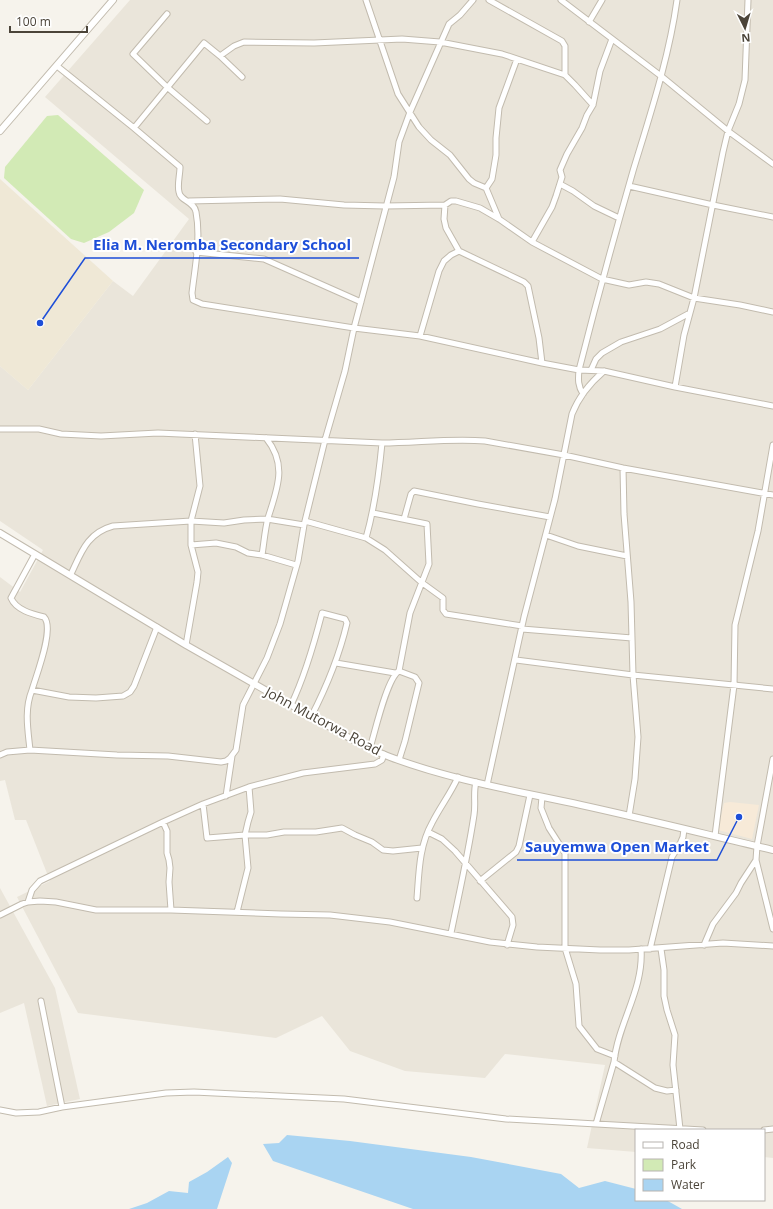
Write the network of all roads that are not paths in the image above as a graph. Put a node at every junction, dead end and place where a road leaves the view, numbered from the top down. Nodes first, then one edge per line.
1 (113, 0) edge
2 (366, 0) edge
3 (473, 0) edge
4 (489, 0) edge
5 (561, 0) edge
6 (602, 0) edge
7 (677, 0) edge
8 (748, 0) edge
9 (167, 14) dead end
10 (589, 22) junction
11 (612, 39) junction
12 (381, 41) junction
13 (440, 42) junction
14 (220, 56) junction
15 (517, 59) junction
16 (57, 66) junction
17 (565, 75) junction
18 (661, 76) junction
19 (242, 77) dead end
20 (167, 87) junction
21 (594, 105) junction
22 (410, 112) junction
23 (207, 120) dead end
24 (134, 128) junction
25 (0, 131) edge
26 (728, 131) junction
27 (773, 164) edge
28 (560, 184) junction
29 (629, 186) junction
30 (486, 188) junction
31 (189, 202) junction
32 (445, 205) junction
33 (713, 205) junction
34 (385, 206) junction
35 (773, 217) edge
36 (619, 218) junction
37 (500, 219) junction
38 (532, 242) junction
39 (459, 251) junction
40 (196, 252) junction
41 (602, 279) junction
42 (694, 298) junction
43 (361, 302) junction
44 (773, 312) edge
45 (688, 314) junction
46 (354, 328) junction
47 (420, 336) junction
48 (542, 364) junction
49 (579, 370) junction
50 (591, 370) junction
51 (604, 371) junction
52 (675, 387) junction
53 (583, 394) junction
54 (773, 406) edge
55 (0, 429) edge
56 (195, 434) junction
57 (266, 438) junction
58 (326, 440) junction
59 (382, 443) junction
60 (773, 445) edge
61 (564, 455) junction
62 (623, 468) junction
63 (764, 493) junction
64 (773, 495) edge
65 (373, 513) junction
66 (550, 517) junction
67 (268, 519) junction
68 (404, 519) junction
69 (191, 521) junction
70 (305, 523) junction
71 (0, 533) edge
72 (546, 535) junction
73 (366, 538) junction
74 (191, 545) junction
75 (35, 554) junction
76 (262, 555) junction
77 (627, 556) junction
78 (296, 565) junction
79 (71, 574) junction
80 (421, 582) junction
81 (156, 627) junction
82 (522, 628) junction
83 (632, 638) junction
84 (186, 645) junction
85 (516, 660) junction
86 (336, 663) junction
87 (397, 672) junction
88 (633, 675) junction
89 (254, 684) junction
90 (734, 686) junction
91 (773, 689) edge
92 (32, 690) junction
93 (291, 705) junction
94 (312, 717) junction
95 (370, 748) junction
96 (30, 750) junction
97 (384, 754) junction
98 (0, 755) edge
99 (232, 756) junction
100 (773, 759) edge
101 (399, 760) junction
102 (458, 777) junction
103 (476, 782) junction
104 (487, 785) junction
105 (249, 787) junction
106 (530, 795) junction
107 (226, 796) junction
108 (542, 797) junction
109 (203, 804) junction
110 (629, 816) junction
111 (163, 822) junction
112 (684, 829) junction
113 (428, 832) junction
114 (245, 835) junction
115 (715, 836) junction
116 (757, 846) junction
117 (422, 848) junction
118 (773, 850) edge
119 (756, 860) junction
120 (466, 864) junction
121 (480, 881) junction
122 (417, 898) dead end
123 (28, 902) junction
124 (171, 910) junction
125 (237, 912) junction
126 (0, 915) edge
127 (773, 929) edge
128 (451, 933) junction
129 (508, 945) junction
130 (704, 945) junction
131 (773, 946) edge
132 (565, 948) junction
133 (661, 948) junction
134 (640, 949) junction
135 (650, 949) junction
136 (41, 1001) dead end
137 (615, 1056) junction
138 (614, 1062) junction
139 (676, 1090) junction
140 (62, 1107) junction
141 (0, 1110) edge
142 (596, 1124) junction
143 (680, 1129) joint

1 - 16 street
2 - 12 street
3 - 13 street
4 - 17 street
5 - 10 street
6 - 10 street
7 - 18 street
8 - 26 street
9 - 20 street
10 - 11 street
11 - 18 street
11 - 21 street
12 - 13 street
12 - 14 street
12 - 22 street
13 - 15 street
13 - 22 street
14 - 19 street
14 - 20 street
15 - 17 street
15 - 30 street
16 - 24 street
16 - 25 street
17 - 21 street
18 - 26 street
18 - 29 street
20 - 23 street
20 - 24 street
21 - 28 street
22 - 30 street
22 - 34 street
24 - 31 street
26 - 27 street
26 - 33 street
28 - 36 street
28 - 38 street
29 - 33 street
29 - 36 street
30 - 37 street
31 - 34 street
31 - 40 street
32 - 34 street
32 - 37 street
32 - 39 street
33 - 35 street
33 - 42 street
34 - 43 street
36 - 41 street
37 - 38 street
38 - 41 street
39 - 47 street
39 - 48 street
40 - 43 street
40 - 46 street
41 - 42 street
41 - 49 street
42 - 44 street
42 - 45 street
43 - 46 street
45 - 50 street
45 - 52 street
46 - 47 street
46 - 58 street
47 - 48 street
48 - 49 street
49 - 50 street
49 - 53 street
50 - 51 street
51 - 52 street
51 - 53 street
52 - 54 street
53 - 61 street
55 - 56 street
56 - 57 street
56 - 69 street
57 - 58 street
57 - 67 street
58 - 59 street
58 - 70 street
59 - 61 street
59 - 65 street
60 - 63 street
61 - 62 street
61 - 66 street
62 - 63 street
62 - 77 street
63 - 64 street
63 - 90 street
65 - 68 street
65 - 73 street
66 - 68 street
66 - 72 street
67 - 69 street
67 - 70 street
67 - 76 street
68 - 80 street
69 - 74 street
69 - 79 street
70 - 73 street
70 - 78 street
71 - 75 street, John Mutorwa Road
72 - 77 street
72 - 82 street
73 - 80 street
74 - 76 street
74 - 84 street
75 - 79 street, John Mutorwa Road
75 - 92 street
76 - 78 street
77 - 83 street
78 - 89 street
79 - 81 street, John Mutorwa Road
80 - 82 street
80 - 87 street
81 - 84 street, John Mutorwa Road
81 - 92 street
82 - 83 street
82 - 85 street
83 - 88 street
84 - 89 street, John Mutorwa Road
85 - 88 street
85 - 104 street
86 - 87 street
86 - 93 street
86 - 94 street
87 - 95 street
87 - 101 street
88 - 90 street
88 - 110 street
89 - 93 street, John Mutorwa Road
89 - 99 street
90 - 91 street
90 - 115 street
92 - 96 street
93 - 94 street, John Mutorwa Road
94 - 95 street, John Mutorwa Road
95 - 97 street, John Mutorwa Road
96 - 98 street
96 - 99 street
97 - 101 street, John Mutorwa Road
97 - 105 street
99 - 107 street
100 - 116 street
101 - 102 street, John Mutorwa Road
102 - 103 street, John Mutorwa Road
102 - 113 street
103 - 104 street, John Mutorwa Road
103 - 120 street
104 - 106 street, John Mutorwa Road
105 - 107 street
105 - 114 street
106 - 108 street, John Mutorwa Road
106 - 121 street
107 - 109 street
108 - 110 street, John Mutorwa Road
108 - 132 street
109 - 111 street
109 - 114 street
110 - 112 street, John Mutorwa Road
111 - 123 street
111 - 124 street
112 - 115 street, John Mutorwa Road
112 - 135 street
113 - 117 street
113 - 120 street
114 - 117 street
114 - 125 street
115 - 116 street, John Mutorwa Road
116 - 118 street, John Mutorwa Road
116 - 119 street
117 - 122 street
119 - 127 street
119 - 130 street
120 - 121 street
120 - 128 street
121 - 129 street
123 - 124 street
123 - 126 street
124 - 125 street
125 - 128 street
128 - 129 street
129 - 132 street
130 - 131 street
130 - 133 street
132 - 134 street
132 - 137 street
133 - 135 street
133 - 139 street
134 - 135 street
134 - 137 street
136 - 140 street
137 - 138 street
138 - 139 street
138 - 142 street
139 - 143 street
140 - 141 street
140 - 142 street
142 - 143 street

